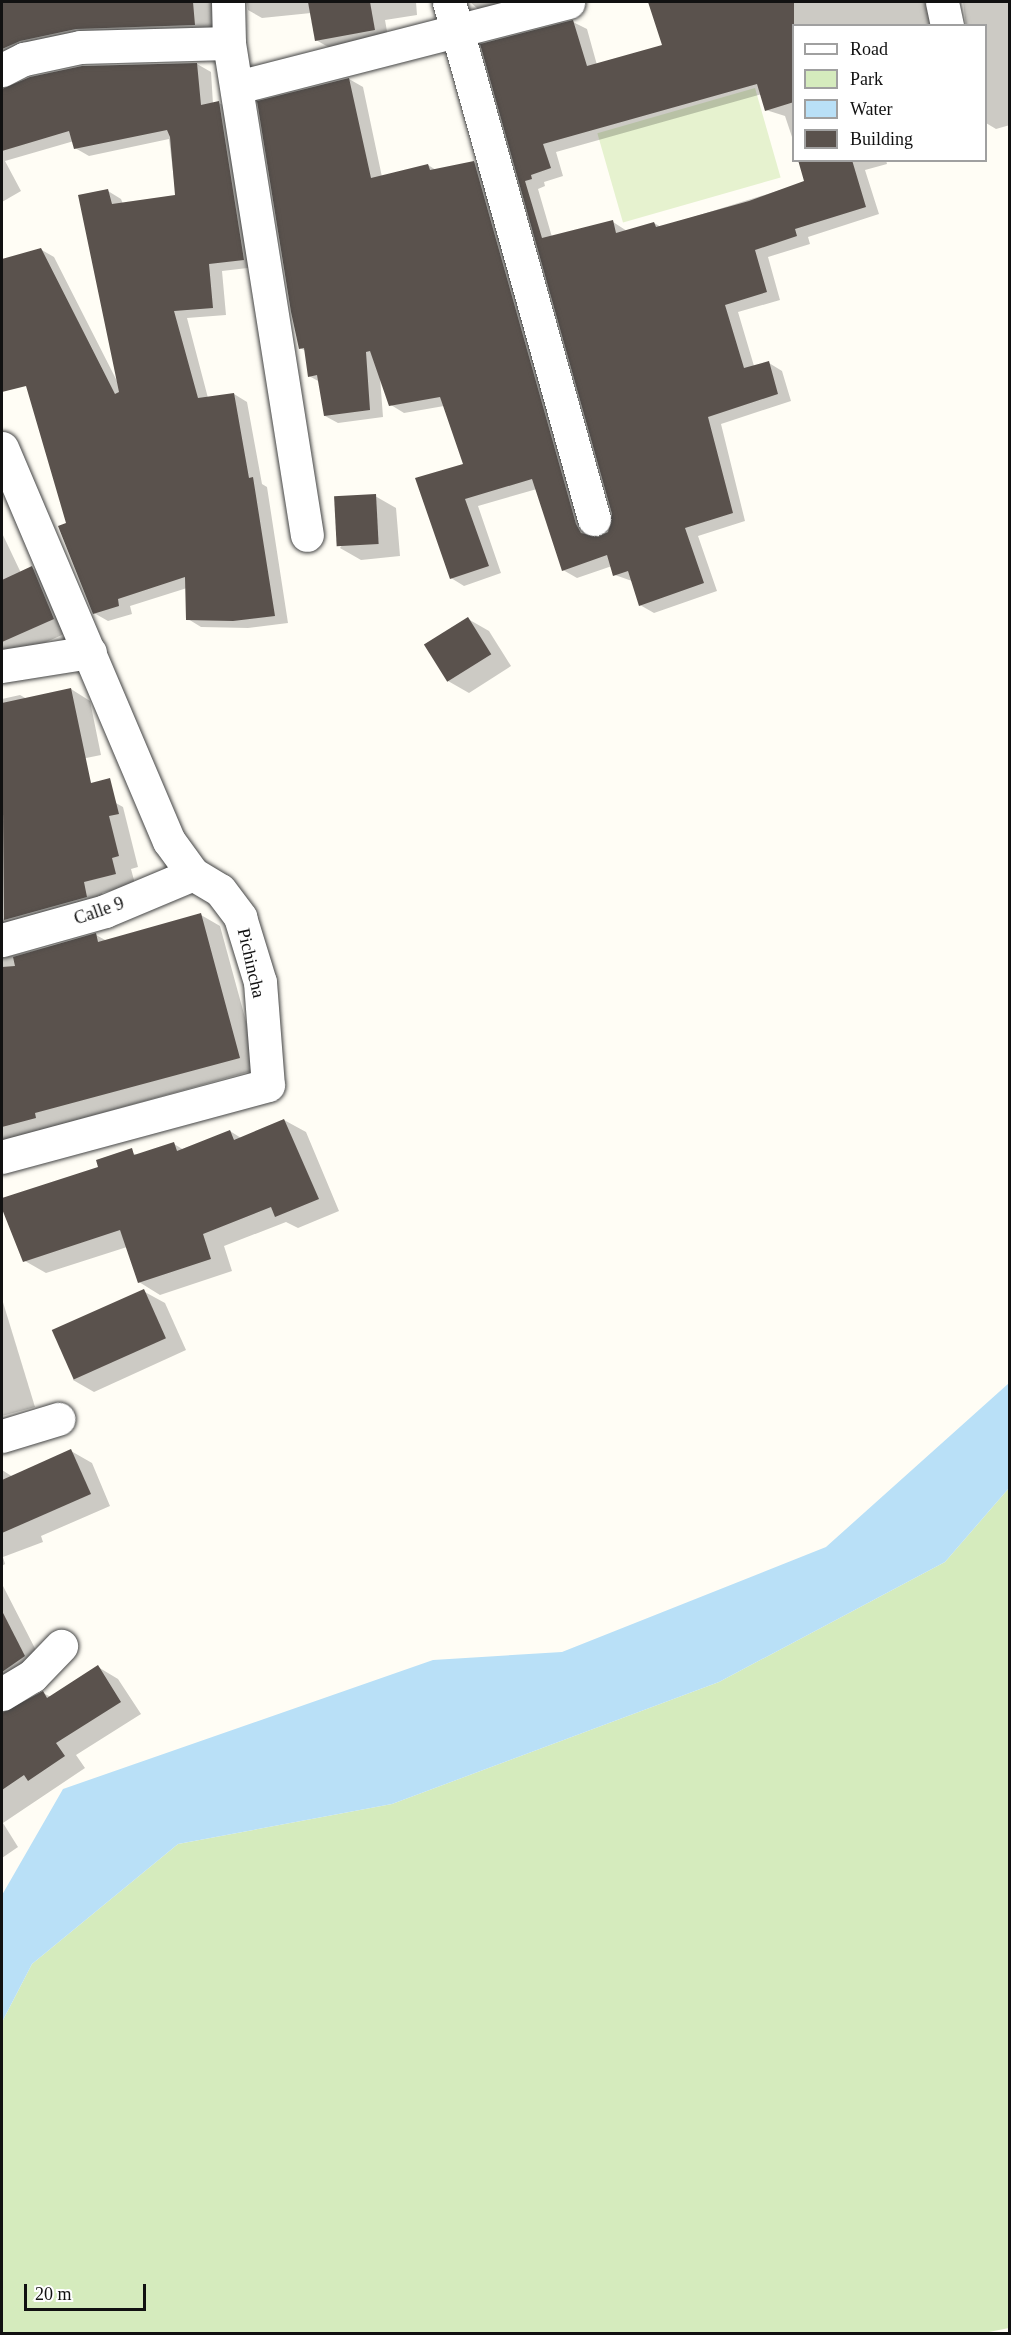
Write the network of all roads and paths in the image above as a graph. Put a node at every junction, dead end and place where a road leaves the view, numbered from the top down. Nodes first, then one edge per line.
1 (228, 2) edge
2 (449, 2) edge
3 (568, 2) edge
4 (942, 2) edge
5 (947, 24) edge
6 (459, 32) junction
7 (229, 42) junction
8 (2, 70) edge
9 (238, 87) junction
10 (2, 448) edge
11 (594, 519) dead end
12 (307, 535) dead end
13 (90, 652) junction
14 (2, 666) edge
15 (193, 874) junction
16 (2, 940) edge
17 (2, 1157) edge
18 (58, 1419) dead end
19 (2, 1436) edge
20 (61, 1646) dead end
21 (2, 1694) edge

1 - 7 street
2 - 6 street
3 - 6 street
4 - 5 street
6 - 9 street
6 - 11 street
7 - 8 street
7 - 9 street
9 - 12 street
10 - 13 street, Pichincha
13 - 14 street
13 - 15 street, Pichincha
15 - 16 street, Calle 9
15 - 17 street, Pichincha
18 - 19 street
20 - 21 street

